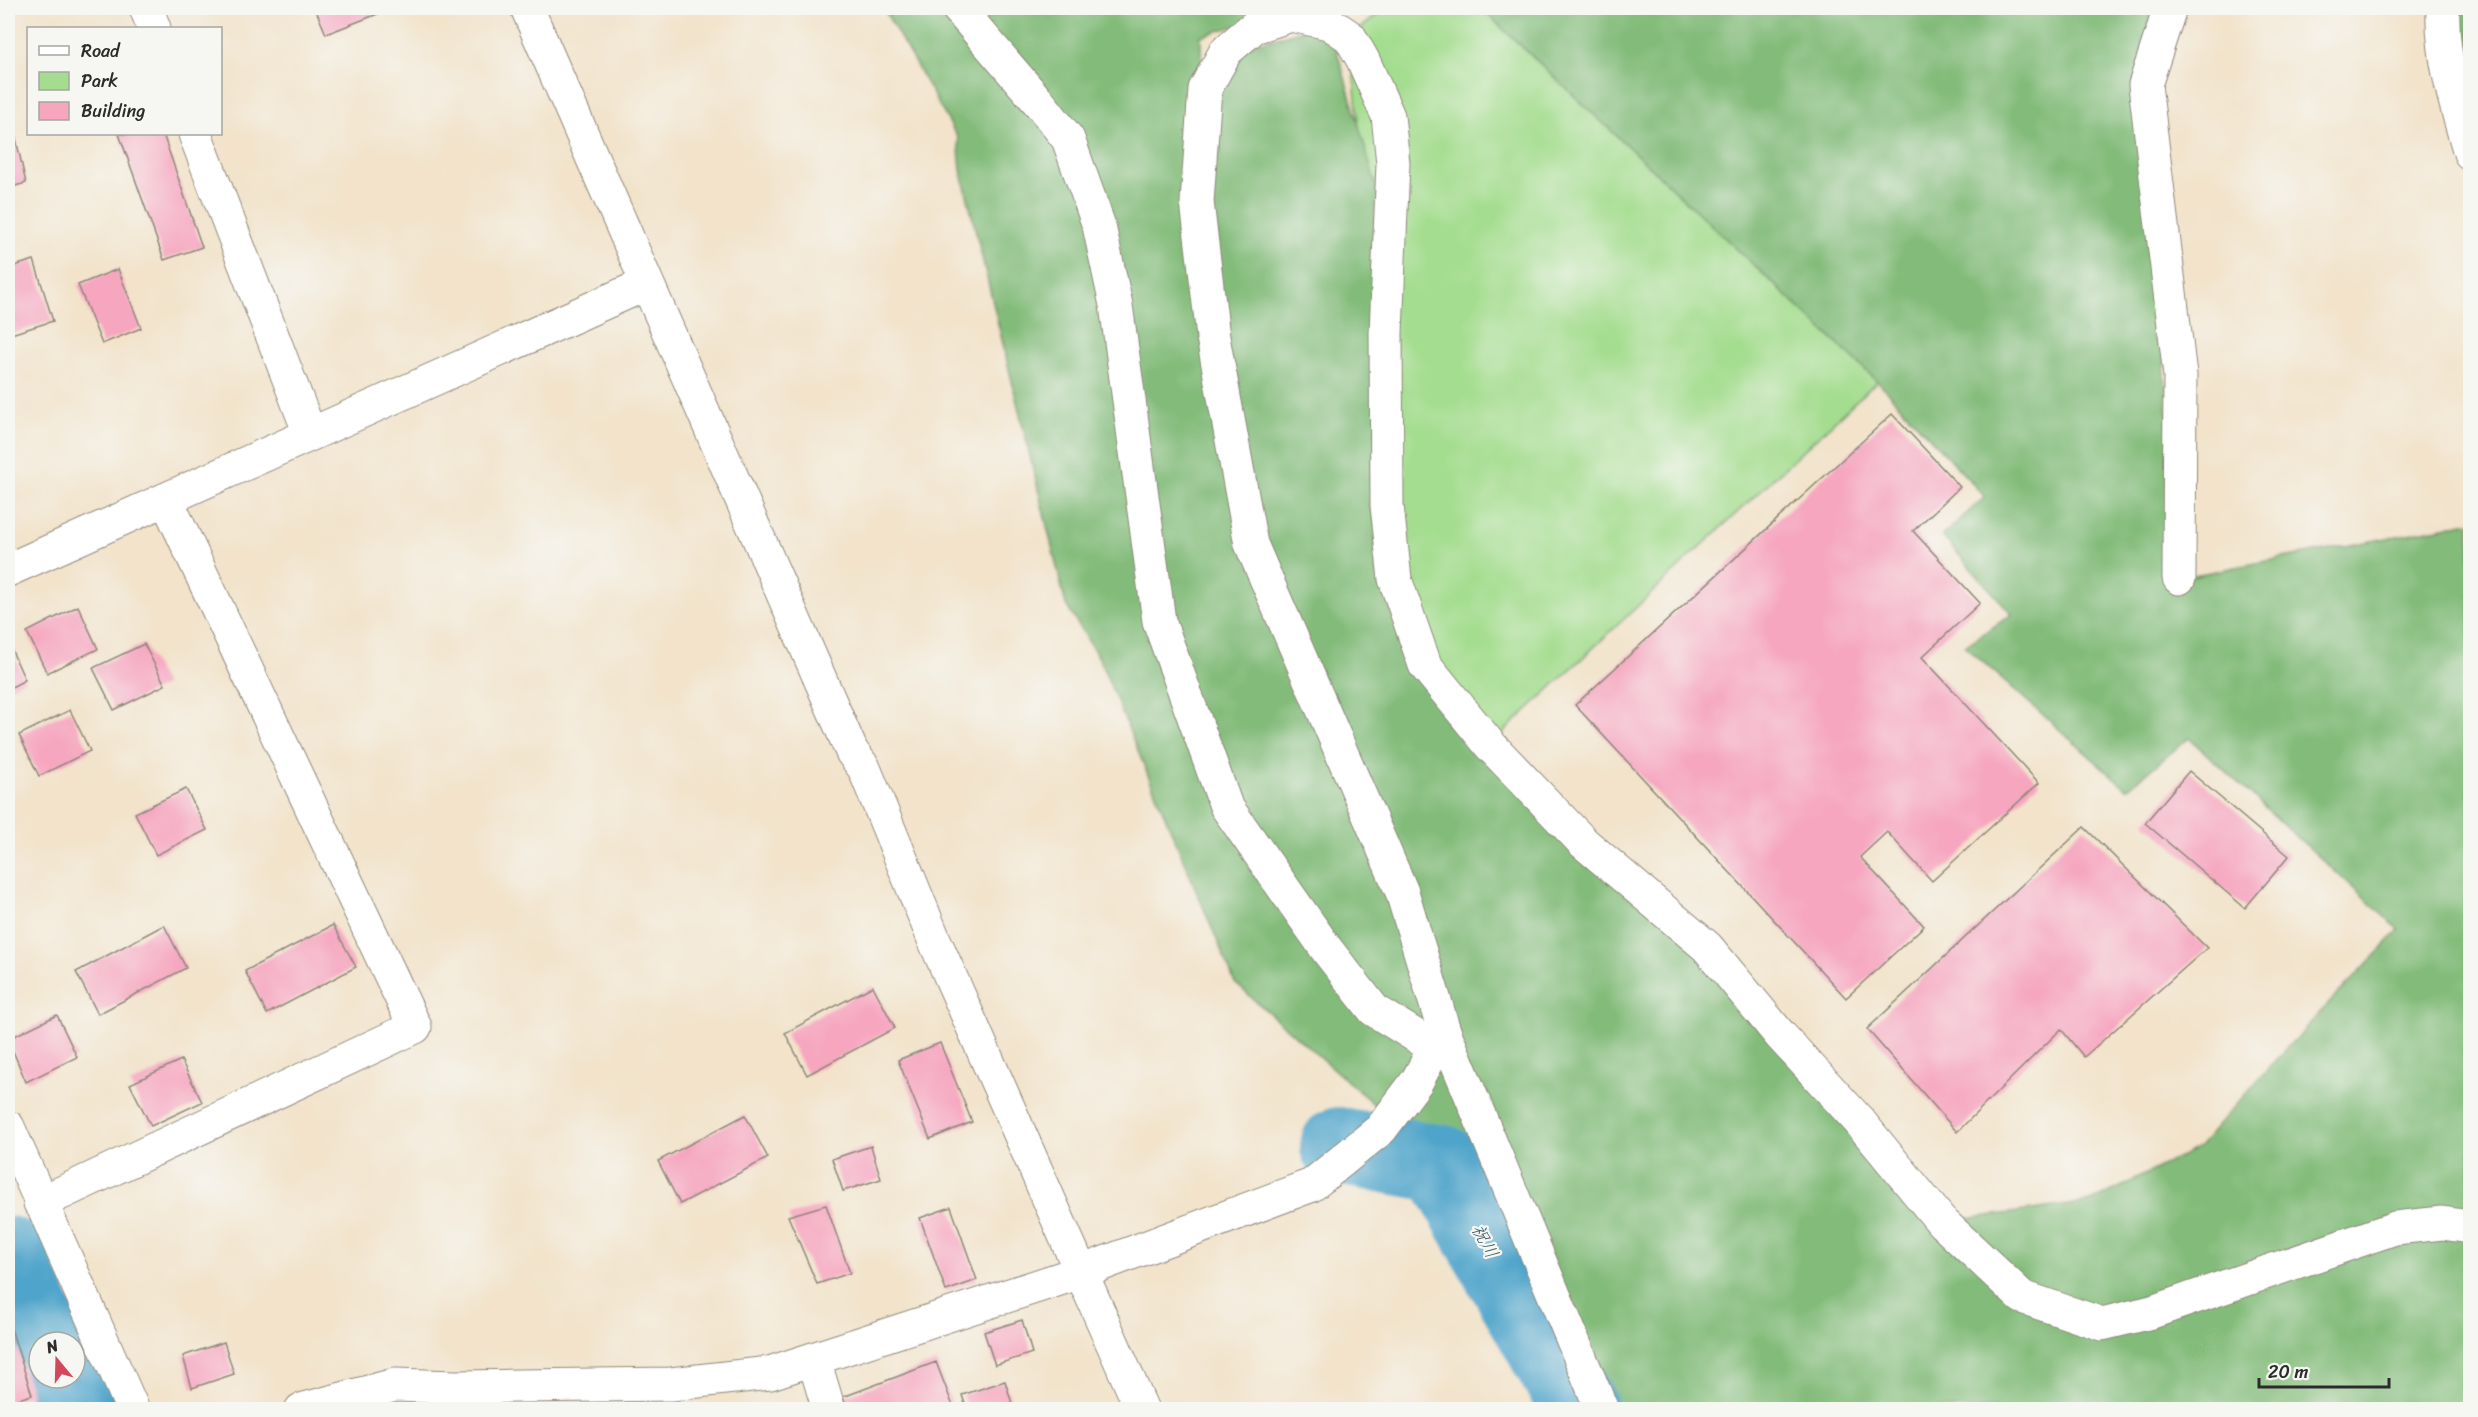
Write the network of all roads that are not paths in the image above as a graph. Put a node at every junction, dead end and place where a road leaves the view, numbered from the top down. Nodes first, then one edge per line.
1 (146, 8) edge
2 (527, 8) edge
3 (958, 8) edge
4 (2170, 8) edge
5 (2443, 8) edge
6 (154, 27) edge
7 (195, 135) edge
8 (2470, 153) edge
9 (646, 284) junction
10 (310, 434) junction
11 (166, 499) junction
12 (8, 570) edge
13 (2179, 578) dead end
14 (1440, 1039) junction
15 (8, 1127) edge
16 (40, 1203) junction
17 (2470, 1227) edge
18 (1081, 1272) junction
19 (814, 1360) junction
20 (133, 1410) edge
21 (301, 1410) edge
22 (830, 1410) edge
23 (1142, 1410) edge
24 (1602, 1410) edge

1 - 6 street
2 - 9 street
3 - 14 street
4 - 13 street
5 - 8 street
7 - 10 street
9 - 10 street
9 - 18 street
10 - 11 street
11 - 12 street
11 - 16 street
14 - 17 street
14 - 18 street
14 - 24 street
15 - 16 street
16 - 20 street
18 - 19 street
18 - 23 street
19 - 21 street
19 - 22 street

